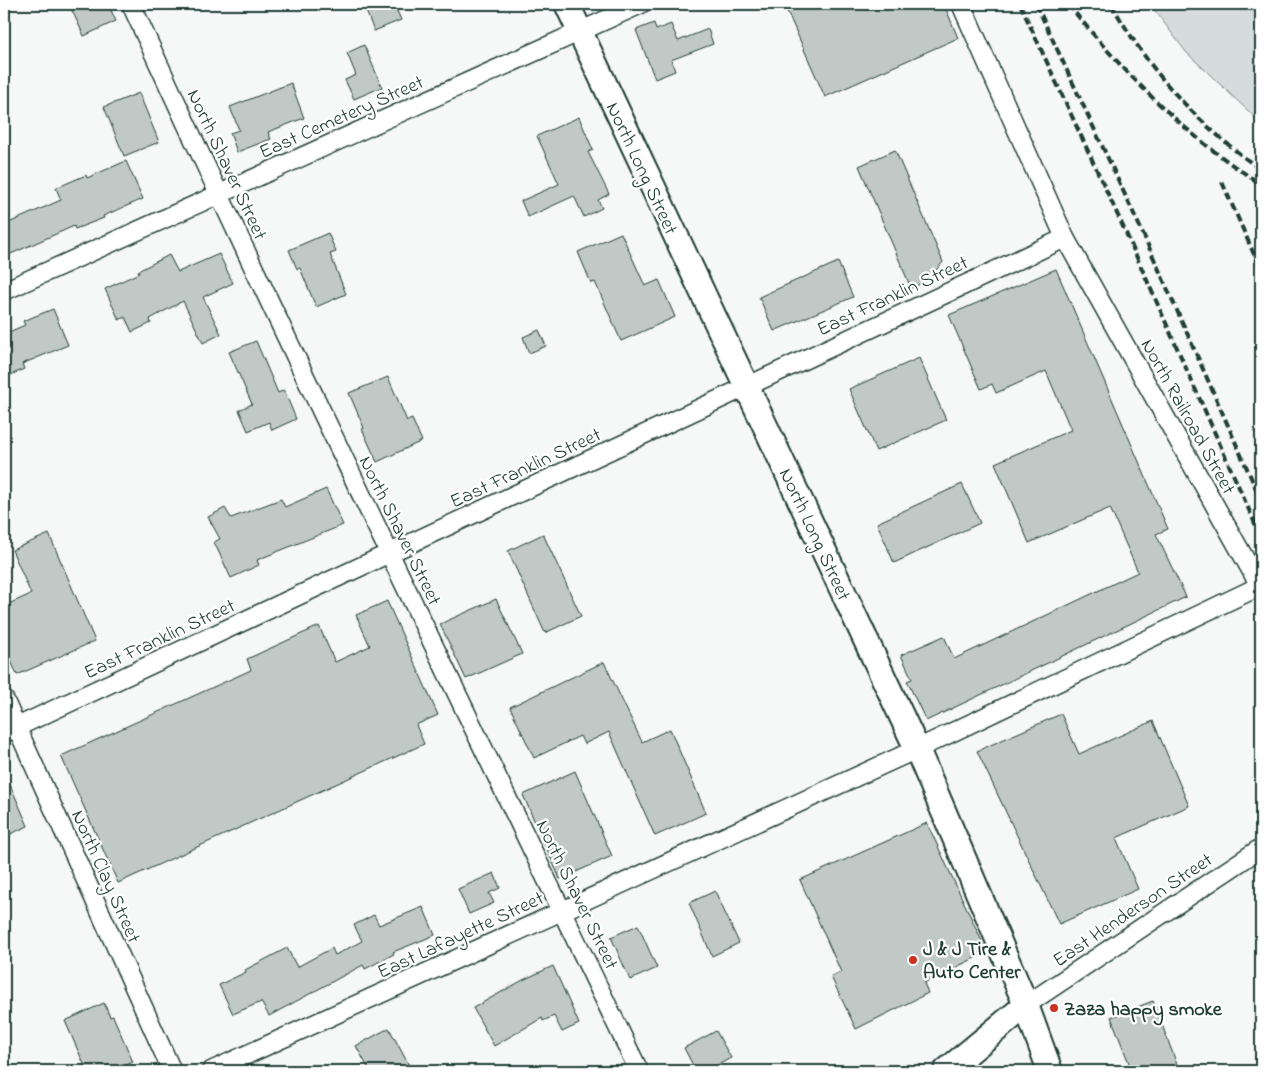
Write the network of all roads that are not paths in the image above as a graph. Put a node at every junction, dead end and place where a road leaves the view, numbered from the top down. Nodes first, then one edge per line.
1 (131, 4) edge
2 (567, 4) edge
3 (641, 4) edge
4 (961, 4) edge
5 (579, 32) junction
6 (219, 195) junction
7 (1065, 238) junction
8 (4, 291) edge
9 (746, 386) junction
10 (389, 554) junction
11 (4, 699) edge
12 (10, 730) edge
13 (917, 749) junction
14 (1261, 848) edge
15 (562, 911) junction
16 (1026, 1005) junction
17 (172, 1071) edge
18 (211, 1071) edge
19 (640, 1071) edge
20 (946, 1071) edge
21 (1050, 1071) edge

1 - 6 street, North Shaver Street
2 - 5 street, North Long Street
3 - 5 street, East Cemetery Street
4 - 7 street, North Railroad Street
5 - 6 street, East Cemetery Street
5 - 9 street, North Long Street
6 - 8 street, East Cemetery Street
6 - 10 street, North Shaver Street
7 - 9 street, East Franklin Street
7 - 13 street, North Railroad Street
9 - 10 street, East Franklin Street
9 - 13 street, North Long Street
10 - 12 street, East Franklin Street
10 - 15 street, North Shaver Street
11 - 12 street, North Clay Street
12 - 17 street, North Clay Street
13 - 15 street, East Lafayette Street
13 - 16 street, North Long Street
14 - 16 street, East Henderson Street
15 - 18 street, East Lafayette Street
15 - 19 street, North Shaver Street
16 - 20 street
16 - 21 street, North Long Street

